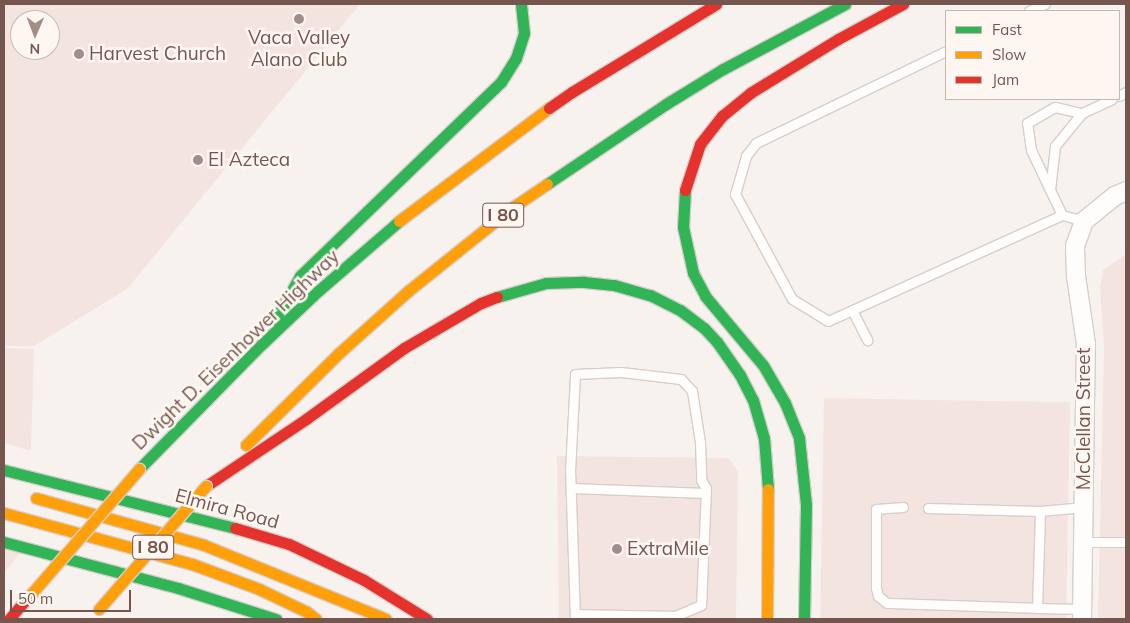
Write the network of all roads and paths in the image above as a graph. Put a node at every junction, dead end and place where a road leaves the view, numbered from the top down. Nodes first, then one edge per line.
1 (521, 4) edge
2 (716, 4) edge
3 (845, 4) edge
4 (903, 4) edge
5 (1045, 4) edge
6 (1031, 10) edge
7 (945, 51) edge
8 (1110, 100) edge
9 (1082, 113) junction
10 (1050, 190) junction
11 (1126, 191) edge
12 (1062, 215) junction
13 (1084, 221) junction
14 (852, 310) junction
15 (867, 340) dead end
16 (262, 344) junction
17 (4, 470) edge
18 (206, 486) junction
19 (571, 488) junction
20 (706, 493) junction
21 (21, 494) dead end
22 (1084, 507) junction
23 (903, 508) dead end
24 (928, 508) dead end
25 (1040, 511) junction
26 (4, 513) edge
27 (4, 542) edge
28 (1082, 542) junction
29 (1126, 542) edge
30 (1037, 608) junction
31 (1082, 614) edge
32 (252, 616) edge
33 (575, 617) edge
34 (9, 619) edge
35 (90, 619) edge
36 (276, 619) edge
37 (316, 619) edge
38 (386, 619) edge
39 (428, 619) edge
40 (767, 619) edge
41 (804, 619) edge

1 - 16 main road
2 - 16 main road, Dwight D. Eisenhower Highway
3 - 18 main road, I 80
4 - 41 main road
5 - 6 lane
7 - 14 lane
8 - 9 lane
9 - 10 lane
9 - 10 lane
10 - 12 lane
11 - 13 street
12 - 13 lane
12 - 14 lane
13 - 22 street, McClellan Street
14 - 15 lane
16 - 34 main road, Dwight D. Eisenhower Highway, bridge
17 - 39 main road, Elmira Road
18 - 35 main road, I 80, bridge
18 - 40 main road
19 - 20 lane
19 - 20 lane
19 - 33 lane
20 - 33 lane
21 - 38 main road
22 - 25 lane
22 - 28 street, McClellan Street
23 - 30 lane
24 - 25 lane
25 - 30 lane
26 - 37 main road
27 - 32 main road
28 - 29 lane
28 - 31 street, McClellan Street
30 - 31 lane
32 - 36 main road

